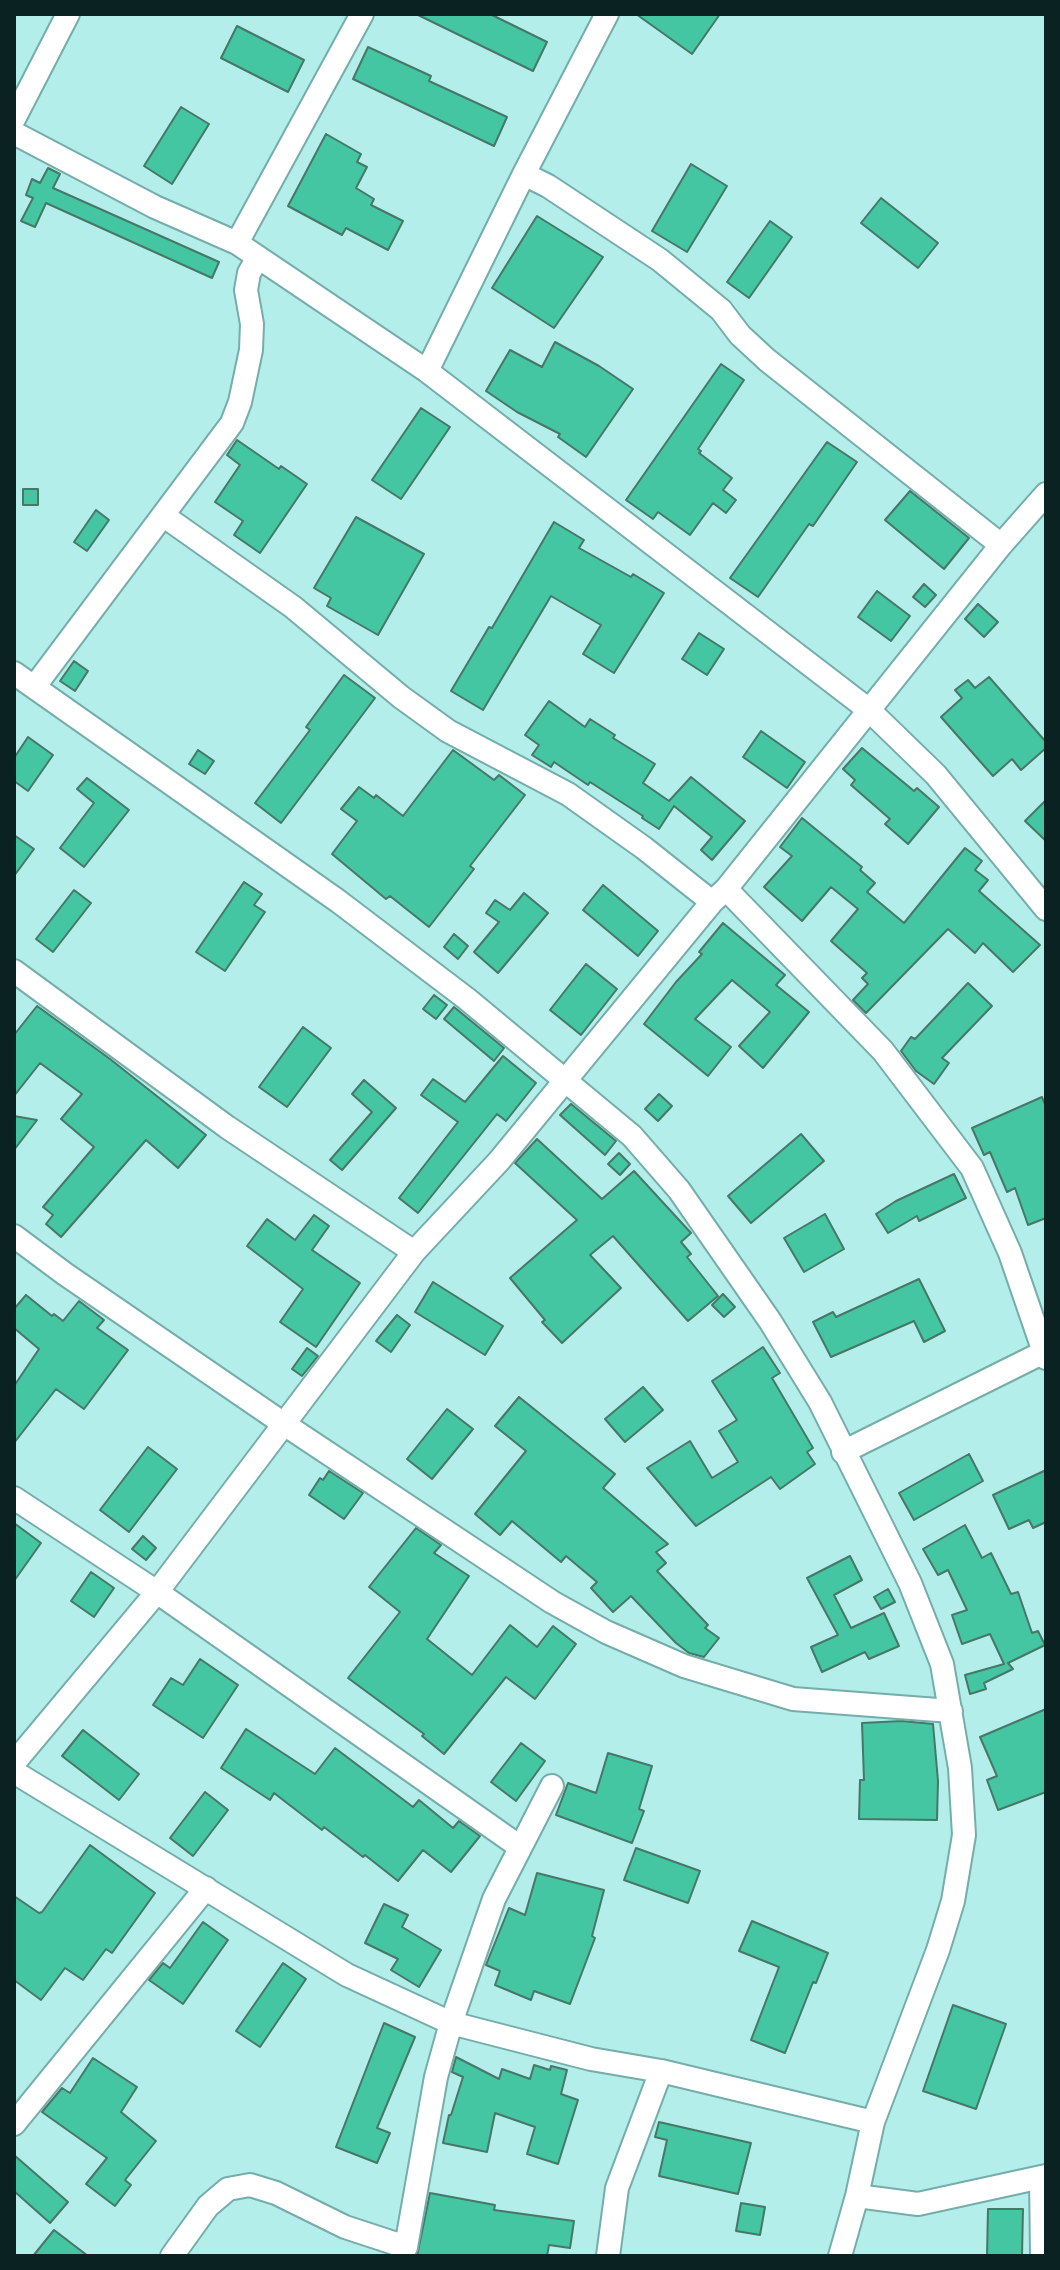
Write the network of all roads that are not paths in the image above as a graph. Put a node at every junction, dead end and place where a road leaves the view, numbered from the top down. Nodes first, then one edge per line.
1 (68, 14) edge
2 (362, 14) edge
3 (607, 14) edge
4 (14, 119) edge
5 (14, 133) edge
6 (524, 174) junction
7 (237, 243) junction
8 (257, 259) junction
9 (427, 371) junction
10 (1046, 494) edge
11 (164, 516) junction
12 (1001, 545) junction
13 (14, 673) edge
14 (35, 686) junction
15 (869, 710) junction
16 (719, 896) junction
17 (1046, 909) edge
18 (14, 971) edge
19 (567, 1080) junction
20 (14, 1236) edge
21 (414, 1252) junction
22 (1045, 1353) edge
23 (284, 1424) junction
24 (843, 1452) junction
25 (14, 1498) edge
26 (157, 1592) junction
27 (951, 1711) junction
28 (14, 1763) edge
29 (14, 1772) edge
30 (552, 1786) dead end
31 (520, 1847) junction
32 (206, 1888) junction
33 (451, 2023) junction
34 (661, 2071) junction
35 (873, 2122) junction
36 (14, 2124) edge
37 (1044, 2177) edge
38 (857, 2196) junction
39 (406, 2252) edge
40 (172, 2256) edge
41 (608, 2256) edge
42 (840, 2256) edge
43 (1042, 2256) edge

1 - 4 street
2 - 7 street
3 - 6 street
5 - 7 street
6 - 9 street
6 - 12 street
7 - 8 street
8 - 9 street
8 - 11 street
9 - 15 street
10 - 12 street
11 - 14 street
11 - 16 street
12 - 15 street
13 - 14 street
14 - 19 street
15 - 16 street
15 - 17 street
16 - 19 street
16 - 22 street
18 - 21 street
19 - 21 street
19 - 24 street
20 - 23 street
21 - 23 street
22 - 24 street
23 - 26 street
23 - 27 street
24 - 27 street
25 - 26 street
26 - 28 street
26 - 31 street
27 - 35 street
29 - 32 street
30 - 31 street
31 - 33 street
32 - 33 street
32 - 36 street
33 - 34 street
33 - 39 street
34 - 35 street
34 - 41 street
35 - 38 street
37 - 38 street
37 - 43 street
38 - 42 street
39 - 40 street

